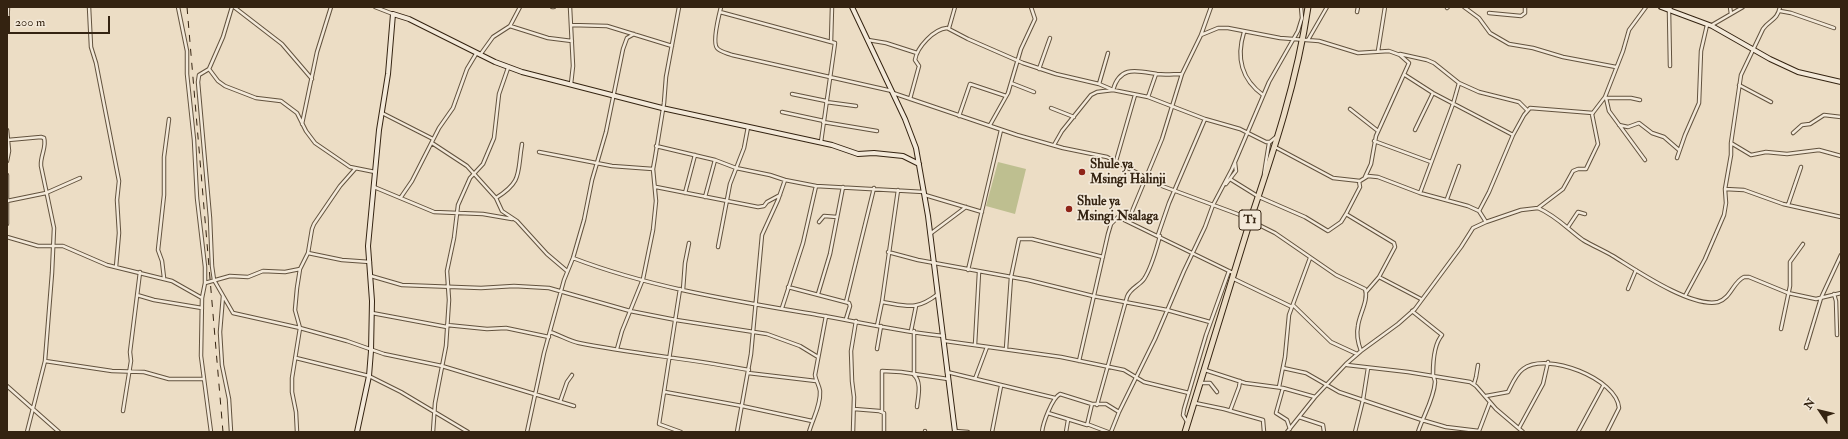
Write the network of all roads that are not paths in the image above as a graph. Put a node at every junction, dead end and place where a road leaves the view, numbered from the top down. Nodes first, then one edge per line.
1 (8, 7) edge
2 (88, 7) edge
3 (178, 7) edge
4 (233, 7) edge
5 (331, 7) edge
6 (375, 7) edge
7 (520, 7) edge
8 (570, 7) edge
9 (679, 7) edge
10 (721, 7) edge
11 (832, 7) edge
12 (852, 7) edge
13 (955, 7) edge
14 (1031, 7) edge
15 (1211, 7) edge
16 (1301, 7) edge
17 (1308, 7) edge
18 (1327, 7) edge
19 (1358, 7) edge
20 (1384, 7) edge
21 (1464, 7) edge
22 (1525, 7) edge
23 (1646, 7) edge
24 (1661, 7) edge
25 (1730, 7) edge
26 (1743, 7) edge
27 (1670, 9) edge
28 (1780, 9) edge
29 (720, 12) junction
30 (1357, 12) dead end
31 (1489, 13) dead end
32 (393, 14) junction
33 (1731, 14) junction
34 (571, 24) junction
35 (1707, 25) junction
36 (7, 26) edge
37 (510, 26) junction
38 (1712, 26) junction
39 (949, 28) junction
40 (1834, 28) dead end
41 (1244, 32) junction
42 (634, 34) junction
43 (1201, 35) junction
44 (1050, 38) dead end
45 (1294, 39) junction
46 (868, 40) junction
47 (1306, 40) junction
48 (572, 41) junction
49 (831, 42) junction
50 (672, 46) junction
51 (1752, 49) junction
52 (1378, 51) junction
53 (917, 53) junction
54 (1108, 53) dead end
55 (1398, 54) junction
56 (478, 55) junction
57 (1017, 61) junction
58 (1616, 66) junction
59 (1670, 66) dead end
60 (508, 68) junction
61 (209, 69) junction
62 (1039, 69) junction
63 (1156, 74) junction
64 (1182, 74) junction
65 (1405, 75) junction
66 (830, 76) junction
67 (312, 79) junction
68 (1841, 82) edge
69 (1011, 83) junction
70 (1459, 83) junction
71 (1099, 84) junction
72 (571, 85) junction
73 (1739, 85) junction
74 (1113, 90) junction
75 (892, 92) junction
76 (1034, 92) dead end
77 (1433, 93) junction
78 (792, 94) dead end
79 (1135, 94) junction
80 (613, 96) junction
81 (1006, 96) junction
82 (1263, 96) junction
83 (1148, 98) junction
84 (1605, 98) junction
85 (910, 99) junction
86 (1640, 100) dead end
87 (826, 101) junction
88 (1771, 102) dead end
89 (1453, 104) junction
90 (856, 106) dead end
91 (1173, 107) junction
92 (662, 108) junction
93 (1051, 108) dead end
94 (1350, 109) dead end
95 (1527, 110) junction
96 (782, 112) dead end
97 (381, 113) junction
98 (1593, 113) junction
99 (959, 116) junction
100 (1074, 117) junction
101 (1841, 117) edge
102 (169, 119) dead end
103 (1205, 119) junction
104 (824, 121) junction
105 (302, 124) junction
106 (1619, 124) junction
107 (990, 125) junction
108 (748, 126) junction
109 (7, 130) edge
110 (1001, 130) junction
111 (1415, 130) dead end
112 (877, 131) dead end
113 (1378, 131) junction
114 (1793, 133) dead end
115 (1248, 134) junction
116 (1279, 134) junction
117 (1513, 135) junction
118 (433, 139) junction
119 (8, 140) junction
120 (1374, 141) junction
121 (821, 142) junction
122 (432, 143) junction
123 (1269, 143) junction
124 (1731, 143) junction
125 (522, 144) dead end
126 (8, 145) edge
127 (656, 146) junction
128 (1054, 146) junction
129 (1275, 147) junction
130 (1680, 151) junction
131 (539, 152) dead end
132 (695, 155) junction
133 (1841, 156) edge
134 (1677, 158) dead end
135 (715, 160) junction
136 (1645, 160) dead end
137 (7, 161) edge
138 (1116, 161) junction
139 (1235, 162) junction
140 (1431, 162) junction
141 (597, 164) junction
142 (919, 164) junction
143 (1459, 166) dead end
144 (1801, 167) dead end
145 (736, 168) junction
146 (355, 169) junction
147 (654, 169) junction
148 (375, 173) junction
149 (473, 173) junction
150 (7, 175) edge
151 (80, 178) dead end
152 (1146, 178) junction
153 (1365, 178) junction
154 (785, 180) junction
155 (1230, 180) junction
156 (1359, 181) junction
157 (816, 186) junction
158 (1263, 186) junction
159 (374, 187) junction
160 (656, 187) junction
161 (843, 187) junction
162 (874, 188) junction
163 (1223, 188) junction
164 (1725, 189) junction
165 (898, 190) junction
166 (1175, 191) junction
167 (46, 193) junction
168 (924, 193) junction
169 (1420, 193) junction
170 (685, 194) junction
171 (780, 194) junction
172 (401, 197) junction
173 (705, 197) junction
174 (496, 198) junction
175 (1259, 198) junction
176 (1448, 200) junction
177 (8, 201) edge
178 (726, 202) junction
179 (1214, 205) junction
180 (1788, 205) junction
181 (966, 206) junction
182 (1538, 208) junction
183 (982, 212) junction
184 (1479, 212) junction
185 (457, 213) junction
186 (1346, 214) junction
187 (1585, 214) dead end
188 (837, 217) junction
189 (1841, 217) edge
190 (514, 219) junction
191 (1250, 220) junction
192 (819, 222) dead end
193 (1128, 222) junction
194 (1486, 222) junction
195 (7, 224) edge
196 (1568, 227) junction
197 (930, 234) junction
198 (1159, 236) junction
199 (7, 237) edge
200 (689, 243) dead end
201 (1804, 244) dead end
202 (53, 246) junction
203 (718, 247) dead end
204 (888, 252) junction
205 (308, 253) junction
206 (1193, 253) junction
207 (1841, 255) edge
208 (1103, 257) junction
209 (573, 258) junction
210 (1310, 258) junction
211 (370, 262) junction
212 (934, 263) junction
213 (116, 267) junction
214 (300, 269) junction
215 (968, 270) junction
216 (1636, 270) junction
217 (567, 271) junction
218 (1229, 271) junction
219 (140, 272) junction
220 (979, 272) junction
221 (371, 276) junction
222 (1234, 276) junction
223 (1012, 277) junction
224 (1379, 277) junction
225 (164, 278) junction
226 (643, 279) junction
227 (214, 280) junction
228 (205, 283) junction
229 (788, 287) junction
230 (449, 288) junction
231 (681, 289) junction
232 (1628, 289) dead end
233 (562, 292) junction
234 (1366, 292) junction
235 (1841, 292) edge
236 (1788, 293) junction
237 (223, 294) junction
238 (818, 294) junction
239 (938, 294) junction
240 (1834, 294) junction
241 (138, 295) junction
242 (1093, 296) junction
243 (1684, 296) junction
244 (202, 298) junction
245 (1821, 298) junction
246 (1421, 299) junction
247 (846, 302) junction
248 (882, 302) junction
249 (1125, 302) junction
250 (756, 304) junction
251 (916, 306) junction
252 (1292, 306) junction
253 (202, 308) junction
254 (782, 308) junction
255 (1167, 310) junction
256 (630, 311) junction
257 (1412, 311) junction
258 (372, 313) junction
259 (826, 316) junction
260 (846, 319) junction
261 (676, 320) junction
262 (856, 321) junction
263 (1210, 322) junction
264 (447, 326) junction
265 (877, 326) junction
266 (881, 326) junction
267 (300, 328) junction
268 (1781, 329) dead end
269 (753, 331) junction
270 (912, 331) junction
271 (550, 332) junction
272 (1837, 335) dead end
273 (944, 336) junction
274 (549, 337) junction
275 (945, 341) junction
276 (975, 345) junction
277 (986, 347) junction
278 (1806, 348) dead end
279 (617, 349) junction
280 (877, 349) dead end
281 (1006, 350) junction
282 (371, 351) junction
283 (1361, 351) junction
284 (1357, 354) junction
285 (671, 357) junction
286 (818, 357) junction
287 (296, 358) junction
288 (45, 361) junction
289 (1079, 361) junction
290 (1548, 362) junction
291 (1346, 364) junction
292 (1478, 364) dead end
293 (442, 366) junction
294 (1107, 367) junction
295 (1283, 368) junction
296 (1368, 368) junction
297 (1205, 370) junction
298 (129, 371) junction
299 (748, 371) junction
300 (947, 372) junction
301 (572, 375) dead end
302 (914, 375) junction
303 (369, 376) junction
304 (1136, 376) junction
305 (1433, 376) junction
306 (203, 379) junction
307 (948, 379) junction
308 (975, 379) junction
309 (816, 381) junction
310 (1240, 381) junction
311 (1200, 383) junction
312 (1474, 384) junction
313 (1327, 385) junction
314 (7, 386) edge
315 (1001, 386) junction
316 (1603, 386) junction
317 (1281, 387) junction
318 (535, 392) junction
319 (665, 392) junction
320 (1217, 392) dead end
321 (1189, 393) junction
322 (1486, 396) junction
323 (1315, 397) junction
324 (1055, 398) junction
325 (1363, 400) junction
326 (560, 402) junction
327 (1490, 402) junction
328 (1194, 403) junction
329 (1092, 404) junction
330 (1097, 405) junction
331 (574, 406) dead end
332 (742, 406) junction
333 (917, 407) dead end
334 (32, 408) junction
335 (854, 409) junction
336 (123, 411) dead end
337 (1230, 411) junction
338 (882, 412) junction
339 (1119, 412) junction
340 (434, 413) junction
341 (1048, 414) junction
342 (1299, 417) junction
343 (1068, 420) junction
344 (1422, 420) junction
345 (812, 421) junction
346 (1188, 423) junction
347 (1087, 424) junction
348 (1519, 428) junction
349 (1290, 429) junction
350 (955, 431) edge
351 (27, 432) edge
352 (59, 432) edge
353 (211, 432) edge
354 (231, 432) edge
355 (297, 432) edge
356 (357, 432) edge
357 (433, 432) edge
358 (468, 432) edge
359 (527, 432) edge
360 (681, 432) edge
361 (737, 432) edge
362 (810, 432) edge
363 (853, 432) edge
364 (884, 432) edge
365 (968, 432) edge
366 (992, 432) edge
367 (1042, 432) edge
368 (1066, 432) edge
369 (1109, 432) edge
370 (1185, 432) edge
371 (1264, 432) edge
372 (1287, 432) edge
373 (1324, 432) edge
374 (1355, 432) edge
375 (1418, 432) edge
376 (1522, 432) edge
377 (1578, 432) edge
378 (1607, 432) edge

1 - 36 street
2 - 213 street
3 - 228 street
4 - 61 street
4 - 67 street
5 - 67 street
6 - 32 street
7 - 37 street
8 - 34 street
9 - 50 street
10 - 29 street
11 - 49 street
12 - 46 street
13 - 39 street
14 - 57 street
15 - 43 street
16 - 45 street
17 - 47 highway, T1
18 - 47 street
19 - 30 street
20 - 52 street
21 - 58 street
22 - 31 street
23 - 58 street
24 - 27 street
25 - 33 street
26 - 33 street
27 - 35 street
27 - 59 street
28 - 40 street
28 - 51 street
29 - 49 street
29 - 66 street
32 - 56 street
32 - 97 street
33 - 38 street
34 - 42 street
34 - 48 street
35 - 38 street
35 - 130 street
37 - 48 street
37 - 56 street
38 - 51 street
39 - 53 street
39 - 57 street
41 - 43 street
41 - 45 street
41 - 82 street
42 - 50 street
42 - 80 street
43 - 64 street
44 - 62 street
45 - 47 street
45 - 82 street
46 - 53 street
46 - 75 street
47 - 52 street
47 - 116 highway, T1
48 - 72 street
49 - 66 street
50 - 92 street
51 - 68 street
51 - 73 street
52 - 55 street
53 - 85 street
54 - 71 street
55 - 65 street
55 - 70 street
56 - 60 street
56 - 118 street
57 - 62 street
57 - 69 street
58 - 84 street
60 - 72 street
60 - 149 street
61 - 105 street
61 - 227 street
62 - 71 street
63 - 64 street
63 - 74 street
63 - 83 street
64 - 91 street
65 - 77 street
65 - 113 street
66 - 75 street
66 - 87 street
67 - 105 street
69 - 76 street
69 - 81 street
70 - 89 street
70 - 95 street
71 - 74 street
72 - 80 street
73 - 88 street
73 - 124 street
74 - 79 street
74 - 100 street
75 - 85 street
75 - 142 street
77 - 89 street
77 - 111 street
78 - 87 street
79 - 83 street
79 - 138 street
80 - 92 street
80 - 141 street
81 - 99 street
81 - 107 street
82 - 115 street
83 - 91 street
84 - 86 street
84 - 98 street
84 - 106 street
85 - 99 street
87 - 90 street
87 - 104 street
89 - 117 street
89 - 140 street
91 - 103 street
91 - 152 street
92 - 108 street
92 - 127 street
93 - 100 street
94 - 113 street
95 - 98 street
95 - 117 street
96 - 104 street
97 - 118 street
97 - 148 street
98 - 182 street
99 - 107 street
100 - 128 street
101 - 114 street
102 - 225 street
103 - 115 street
103 - 166 street
104 - 112 street
104 - 121 street
105 - 146 street
106 - 130 street
106 - 136 street
107 - 110 street
108 - 121 street
108 - 145 street
109 - 119 street
110 - 128 street
110 - 183 street
113 - 120 street
115 - 123 street
115 - 139 street
116 - 123 street
116 - 129 highway, T1
117 - 184 street
118 - 122 street
119 - 126 street
119 - 167 street
120 - 140 street
120 - 153 street
121 - 142 street
122 - 149 street
122 - 172 street
123 - 158 street
124 - 133 street
124 - 164 street
125 - 174 street
126 - 137 street
127 - 132 street
127 - 147 street
128 - 138 street
129 - 156 street
129 - 158 highway, T1
130 - 134 street
131 - 141 street
132 - 135 street
132 - 170 street
135 - 145 street
135 - 173 street
138 - 152 street
139 - 155 street
139 - 163 street
140 - 169 street
141 - 147 street
141 - 209 street
142 - 168 street
143 - 176 street
144 - 180 street
145 - 154 street
145 - 178 street
146 - 148 street
146 - 205 street
147 - 160 street
148 - 159 street
149 - 174 street
149 - 185 street
150 - 177 street
151 - 167 street
152 - 166 street
152 - 193 street
153 - 156 street
153 - 169 street
154 - 157 street
154 - 171 street
155 - 163 street
155 - 175 street
156 - 186 street
157 - 161 street
157 - 229 street
158 - 175 highway, T1
159 - 172 street
159 - 211 street
160 - 170 street
160 - 226 street
161 - 162 street
161 - 188 street
162 - 165 street
162 - 247 street
163 - 179 street
164 - 180 street
164 - 243 street
165 - 168 street
165 - 204 street
166 - 179 street
166 - 198 street
167 - 177 street
167 - 202 street
168 - 181 street
168 - 197 street
169 - 176 street
170 - 173 street
171 - 178 street
171 - 250 street
172 - 185 street
173 - 178 street
174 - 190 street
175 - 186 street
175 - 191 highway, T1
176 - 184 street
177 - 195 street
178 - 203 street
179 - 191 street
179 - 206 street
180 - 189 street
181 - 183 street
181 - 197 street
182 - 194 street
182 - 196 street
183 - 215 street
184 - 194 street
185 - 190 street
185 - 230 street
186 - 224 street
187 - 196 street
188 - 192 street
188 - 238 street
190 - 217 street
191 - 210 street
191 - 222 highway, T1
193 - 198 street
193 - 208 street
194 - 246 street
196 - 216 street
197 - 212 street
198 - 206 street
198 - 249 street
199 - 202 street
200 - 231 street
201 - 236 street
202 - 213 street
202 - 288 street
204 - 212 street
204 - 248 street
205 - 211 street
205 - 214 street
206 - 218 street
206 - 255 street
207 - 245 street
208 - 223 street
208 - 242 street
209 - 217 street
209 - 226 street
210 - 234 street
210 - 252 street
211 - 221 street
212 - 215 street
212 - 239 street
213 - 219 street
214 - 227 street
214 - 267 street
215 - 220 street
216 - 232 street
216 - 243 street
217 - 233 street
218 - 222 street
218 - 263 street
219 - 225 street
219 - 241 street
220 - 223 street
220 - 276 street
221 - 230 street
221 - 258 street
222 - 252 street
222 - 297 highway, T1
223 - 242 street
223 - 281 street
224 - 234 street
224 - 246 street
225 - 244 street
226 - 231 street
226 - 256 street
227 - 228 street
227 - 237 street
228 - 244 street
229 - 238 street
229 - 254 street
230 - 233 street
230 - 264 street
231 - 250 street
231 - 261 street
233 - 256 street
233 - 271 street
234 - 283 street
235 - 240 street
236 - 243 street
236 - 245 street
236 - 268 street
237 - 267 street
237 - 354 street
238 - 247 street
239 - 251 street
239 - 273 street
240 - 245 street
240 - 272 street
241 - 253 street
241 - 298 street
242 - 249 street
242 - 289 street
244 - 253 street
245 - 278 street
246 - 257 street
247 - 260 street
248 - 251 street
248 - 265 street
249 - 255 street
249 - 294 street
250 - 254 street
250 - 269 street
251 - 270 street
252 - 284 street
252 - 295 street
253 - 306 street
254 - 259 street
255 - 263 street
255 - 304 street
256 - 261 street
256 - 279 street
257 - 283 street
257 - 305 street
258 - 264 street
258 - 282 street
259 - 260 street
259 - 286 street
260 - 262 street
261 - 269 street
261 - 285 street
262 - 265 street
262 - 335 street
263 - 321 street
264 - 274 street
264 - 293 street
265 - 266 street
266 - 270 street
266 - 280 street
267 - 282 street
267 - 287 street
269 - 286 street
269 - 299 street
270 - 273 street
270 - 302 street
271 - 274 street
271 - 279 street
273 - 275 street
274 - 318 street
275 - 276 street
275 - 300 street
276 - 277 street
277 - 281 street
277 - 308 street
279 - 285 street
281 - 289 street
282 - 293 street
282 - 303 street
283 - 284 street
284 - 291 street
285 - 299 street
285 - 319 street
286 - 309 street
287 - 303 street
287 - 355 street
288 - 298 street
288 - 334 street
289 - 294 street
290 - 316 street
290 - 322 street
290 - 348 street
291 - 296 street
291 - 313 street
292 - 312 street
293 - 318 street
293 - 340 street
294 - 304 street
294 - 330 street
295 - 313 street
295 - 317 street
296 - 305 street
296 - 325 street
297 - 310 street
297 - 311 highway, T1
298 - 306 street
298 - 336 street
299 - 309 street
299 - 332 street
300 - 307 street
300 - 308 street
301 - 326 street
302 - 307 street
302 - 333 street
302 - 338 street
303 - 340 street
303 - 356 street
304 - 321 street
304 - 339 street
305 - 312 street
305 - 344 street
306 - 353 street
307 - 350 street
308 - 315 street
309 - 345 street
310 - 317 street
310 - 337 street
311 - 320 street
311 - 328 highway, T1
312 - 322 street
313 - 323 street
313 - 325 street
314 - 334 street
315 - 324 street
315 - 366 street
316 - 377 street
316 - 378 street
317 - 323 street
317 - 349 street
318 - 326 street
318 - 359 street
319 - 332 street
319 - 360 street
321 - 346 street
322 - 327 street
323 - 342 street
324 - 329 street
324 - 341 street
325 - 344 street
325 - 374 street
326 - 331 street
327 - 344 street
327 - 348 street
328 - 337 street
328 - 346 highway, T1
329 - 330 street
329 - 347 street
330 - 339 street
332 - 345 street
332 - 361 street
334 - 351 street
334 - 352 street
335 - 338 street
335 - 363 street
337 - 371 street
338 - 364 street
339 - 369 street
340 - 357 street
340 - 358 street
341 - 343 street
341 - 367 street
342 - 349 street
342 - 373 street
343 - 347 street
343 - 368 street
344 - 375 street
345 - 362 street
346 - 370 highway, T1
347 - 369 street
348 - 376 street
349 - 372 street
350 - 365 street

